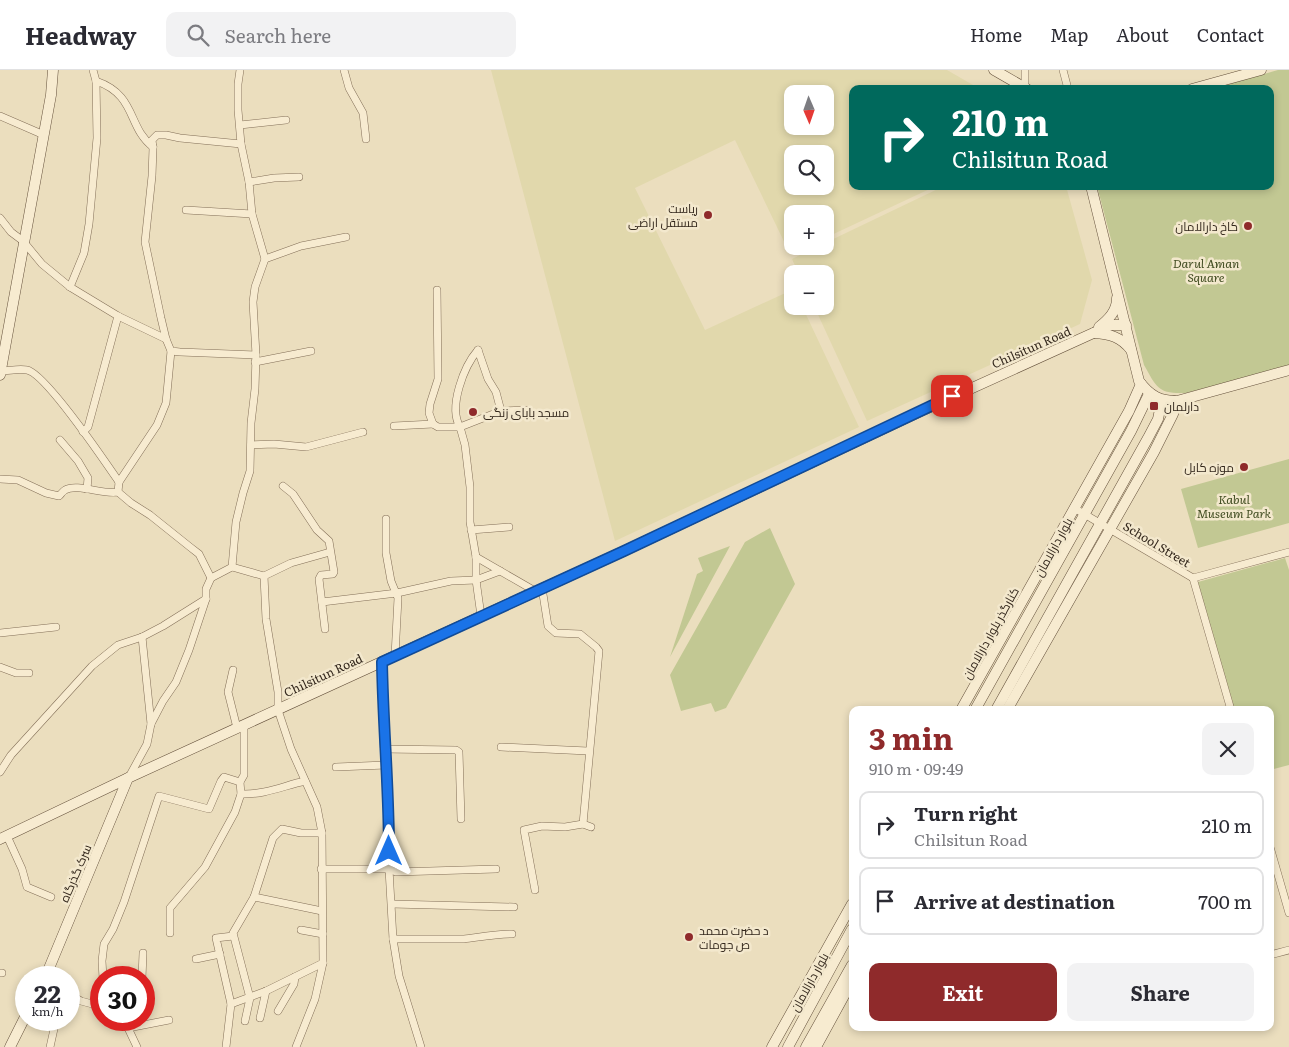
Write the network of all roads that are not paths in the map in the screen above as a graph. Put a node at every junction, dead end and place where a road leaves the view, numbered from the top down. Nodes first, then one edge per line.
1 (53, 70) edge
2 (93, 70) edge
3 (240, 70) edge
4 (344, 70) edge
5 (994, 70) edge
6 (1025, 70) edge
7 (1063, 70) edge
8 (1261, 70) edge
9 (96, 81) junction
10 (1021, 85) edge
11 (1026, 85) edge
12 (1067, 85) edge
13 (1207, 85) edge
14 (0, 116) edge
15 (286, 120) dead end
16 (240, 125) junction
17 (44, 135) junction
18 (366, 139) dead end
19 (241, 144) junction
20 (153, 148) junction
21 (299, 176) dead end
22 (249, 182) junction
23 (1091, 190) edge
24 (186, 210) dead end
25 (252, 214) junction
26 (0, 218) edge
27 (346, 237) dead end
28 (23, 241) junction
29 (265, 259) junction
30 (70, 287) junction
31 (1116, 287) junction
32 (437, 290) dead end
33 (118, 316) junction
34 (1126, 326) junction
35 (1093, 332) junction
36 (166, 339) junction
37 (171, 350) junction
38 (311, 351) dead end
39 (1132, 351) junction
40 (255, 358) junction
41 (1289, 370) edge
42 (1, 371) edge
43 (0, 375) edge
44 (1141, 384) junction
45 (1150, 394) junction
46 (1162, 400) junction
47 (1174, 401) junction
48 (527, 410) dead end
49 (501, 411) junction
50 (434, 424) junction
51 (394, 426) dead end
52 (460, 427) junction
53 (83, 432) junction
54 (363, 432) dead end
55 (60, 440) dead end
56 (251, 445) junction
57 (0, 479) edge
58 (119, 482) junction
59 (283, 486) dead end
60 (87, 489) junction
61 (118, 492) junction
62 (1074, 508) junction
63 (1085, 514) junction
64 (386, 519) dead end
65 (1099, 523) junction
66 (510, 527) dead end
67 (1109, 528) junction
68 (471, 530) junction
69 (330, 552) junction
70 (1289, 552) edge
71 (476, 557) junction
72 (232, 567) junction
73 (500, 571) junction
74 (264, 576) junction
75 (211, 578) junction
76 (1194, 578) junction
77 (476, 580) junction
78 (539, 589) junction
79 (397, 593) junction
80 (206, 598) junction
81 (322, 602) junction
82 (481, 616) junction
83 (56, 626) dead end
84 (325, 629) dead end
85 (0, 633) edge
86 (142, 638) junction
87 (395, 656) junction
88 (382, 662) junction
89 (0, 667) edge
90 (233, 670) dead end
91 (29, 673) dead end
92 (963, 706) edge
93 (978, 706) edge
94 (998, 706) edge
95 (1009, 706) edge
96 (1230, 706) edge
97 (278, 710) junction
98 (151, 724) junction
99 (240, 727) junction
100 (501, 748) dead end
101 (384, 749) junction
102 (588, 751) junction
103 (386, 765) junction
104 (336, 767) dead end
105 (0, 772) edge
106 (128, 778) junction
107 (305, 780) junction
108 (240, 782) junction
109 (241, 794) junction
110 (461, 819) dead end
111 (583, 824) junction
112 (591, 828) dead end
113 (322, 833) junction
114 (4, 837) edge
115 (1274, 861) edge
116 (321, 869) junction
117 (389, 869) junction
118 (496, 869) dead end
119 (535, 890) dead end
120 (51, 897) dead end
121 (254, 897) junction
122 (392, 904) junction
123 (514, 907) dead end
124 (849, 909) edge
125 (322, 911) junction
126 (1289, 913) edge
127 (840, 925) junction
128 (849, 927) edge
129 (300, 930) dead end
130 (170, 933) dead end
131 (323, 934) junction
132 (512, 934) dead end
133 (849, 934) edge
134 (233, 936) junction
135 (393, 939) junction
136 (1289, 950) edge
137 (144, 953) dead end
138 (220, 954) junction
139 (1274, 954) edge
140 (196, 959) dead end
141 (322, 963) junction
142 (51, 966) edge
143 (102, 966) edge
144 (143, 966) edge
145 (849, 970) edge
146 (295, 977) junction
147 (849, 986) edge
148 (266, 991) junction
149 (250, 998) junction
150 (231, 1004) junction
151 (278, 1010) dead end
152 (260, 1018) dead end
153 (169, 1020) dead end
154 (245, 1020) dead end
155 (155, 1021) edge
156 (18, 1031) edge
157 (54, 1031) edge
158 (129, 1031) edge
159 (10, 1047) edge
160 (50, 1047) edge
161 (137, 1047) edge
162 (226, 1047) edge
163 (296, 1047) edge
164 (420, 1047) edge
165 (772, 1047) edge
166 (788, 1047) edge
167 (806, 1047) edge
168 (816, 1047) edge

1 - 17 main road
2 - 9 street
3 - 16 street
4 - 18 street
5 - 10 main road
6 - 11 street
7 - 12 street
8 - 13 main road
9 - 20 street
9 - 30 street
14 - 17 street
15 - 16 street
16 - 19 street
17 - 28 main road
19 - 20 street
19 - 22 street
20 - 36 street
21 - 22 street
22 - 25 street
23 - 31 main road
24 - 25 street
25 - 29 street
26 - 28 street
27 - 29 street
28 - 30 street
28 - 42 main road
29 - 40 street
30 - 33 street
31 - 34 main road
31 - 35 main road
32 - 50 street
33 - 36 street
33 - 53 street
34 - 35 main road
34 - 39 main road
35 - 39 main road
35 - 78 main road, Chilsitun Road
36 - 37 street
37 - 40 street
37 - 58 street
38 - 40 street
39 - 44 main road
40 - 56 street
41 - 47 main road
42 - 43 main road
42 - 53 street
44 - 45 main road
44 - 62 main road, کنارگذر بلوار دارالامان
45 - 46 main road
45 - 63 main road, بلوار دارالامان
46 - 47 main road
46 - 65 main road
47 - 67 main road
48 - 49 street
49 - 52 street
49 - 52 street
50 - 51 street
50 - 52 street
52 - 68 street
53 - 58 street
54 - 56 street
55 - 60 street
56 - 72 street
57 - 60 street
58 - 61 street
59 - 69 street
60 - 61 street
61 - 75 street
62 - 63 street, School Street
62 - 92 main road, کنارگذر بلوار دارالامان
63 - 65 street, School Street
63 - 93 main road, بلوار دارالامان
64 - 79 street
65 - 67 street, School Street
65 - 94 main road
66 - 68 street
67 - 76 street, School Street
67 - 95 main road
68 - 71 street
69 - 74 street
69 - 81 street
70 - 76 street
71 - 73 street
71 - 77 street
72 - 74 street
72 - 75 street
73 - 77 street
73 - 78 street
74 - 97 street
75 - 80 street
76 - 96 street
77 - 79 street
77 - 82 street
78 - 82 main road, Chilsitun Road
78 - 102 street
79 - 81 street
79 - 87 street
80 - 86 street
80 - 98 street
81 - 84 street
82 - 87 main road, Chilsitun Road
83 - 85 street
86 - 98 street
86 - 105 street
87 - 88 main road, Chilsitun Road
88 - 97 main road, Chilsitun Road
88 - 101 street
89 - 91 street
90 - 99 street
97 - 99 main road, Chilsitun Road
97 - 107 street
98 - 106 street
99 - 106 main road, Chilsitun Road
99 - 108 street
100 - 102 street
101 - 103 street
101 - 110 street
102 - 111 street
103 - 104 street
103 - 117 street
106 - 114 main road, Chilsitun Road
106 - 142 main road, سرک گذرگاه
107 - 109 street
107 - 113 street
108 - 109 street
108 - 143 street
109 - 130 street
111 - 112 street
111 - 119 street
113 - 116 street
113 - 121 street
114 - 120 street
115 - 126 street
116 - 117 street
116 - 125 street
117 - 118 street
117 - 122 street
121 - 125 street
121 - 134 street
122 - 123 street
122 - 135 street
124 - 127 main road
125 - 131 street
127 - 128 main road
127 - 165 main road
129 - 131 street
131 - 141 street
132 - 135 street
133 - 166 main road, بلوار دارالامان
134 - 138 street
134 - 149 street
135 - 164 street
136 - 139 street
137 - 144 street
138 - 140 street
138 - 150 street
141 - 146 street
141 - 163 street
145 - 167 main road
146 - 148 street
146 - 151 street
147 - 168 main road
148 - 149 street
148 - 152 street
149 - 150 street
149 - 154 street
150 - 162 street
153 - 155 street
156 - 159 main road
157 - 160 street
158 - 161 street

